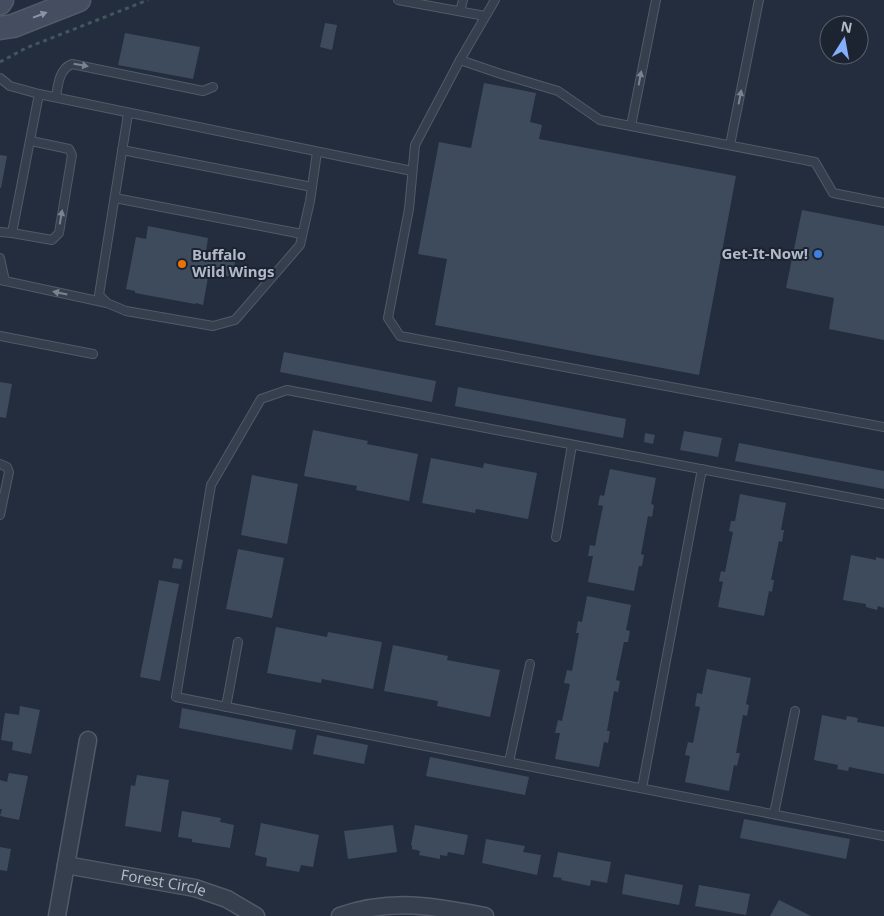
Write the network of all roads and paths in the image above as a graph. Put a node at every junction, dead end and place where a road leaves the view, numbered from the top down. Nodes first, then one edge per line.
1 (79, 0) edge
2 (148, 0) edge
3 (398, 0) edge
4 (462, 0) edge
5 (494, 0) edge
6 (656, 0) edge
7 (759, 0) edge
8 (460, 11) junction
9 (485, 16) junction
10 (0, 28) edge
11 (460, 60) junction
12 (0, 62) edge
13 (0, 78) edge
14 (213, 87) dead end
15 (39, 94) junction
16 (56, 97) junction
17 (128, 114) junction
18 (631, 126) junction
19 (31, 141) junction
20 (730, 145) junction
21 (122, 150) junction
22 (317, 152) junction
23 (412, 171) junction
24 (312, 187) junction
25 (115, 198) junction
26 (884, 203) edge
27 (0, 232) edge
28 (12, 233) junction
29 (302, 234) junction
30 (0, 258) edge
31 (3, 280) edge
32 (107, 303) junction
33 (0, 336) edge
34 (93, 354) dead end
35 (884, 427) edge
36 (572, 444) junction
37 (0, 464) edge
38 (702, 469) junction
39 (884, 504) edge
40 (0, 515) edge
41 (556, 537) dead end
42 (238, 642) dead end
43 (530, 664) dead end
44 (226, 707) junction
45 (795, 711) dead end
46 (88, 740) dead end
47 (509, 762) junction
48 (642, 788) junction
49 (774, 814) junction
50 (884, 836) edge
51 (66, 865) junction
52 (57, 916) edge
53 (256, 916) edge
54 (340, 916) edge
55 (485, 916) edge

10 -> 1 main road
2 - 12 path
3 - 8 lane
4 - 8 lane
5 - 9 lane
18 -> 6 lane
20 -> 7 lane
8 - 9 lane
9 - 11 lane
11 - 18 lane
11 - 23 lane
13 - 15 lane
16 -> 14 lane
15 - 16 lane
15 - 19 lane
16 - 17 lane
17 - 21 lane
17 - 22 lane
18 - 20 lane
19 - 28 lane
28 -> 19 lane
20 - 26 lane
21 - 24 lane
21 - 25 lane
22 - 23 lane
22 - 24 lane
23 - 35 lane
24 - 29 lane
25 - 29 lane
25 - 32 lane
27 - 28 lane
29 - 32 lane
30 - 31 lane
32 -> 31 lane
33 - 34 lane
36 - 38 lane
36 - 41 lane
36 - 44 lane
37 - 40 lane
38 - 39 lane
38 - 48 lane
42 - 44 lane
43 - 47 lane
44 - 47 lane
45 - 49 lane
46 - 51 street
47 - 48 lane
48 - 49 lane
49 - 50 lane
51 - 52 street
51 - 53 street, Forest Circle
54 - 55 street

